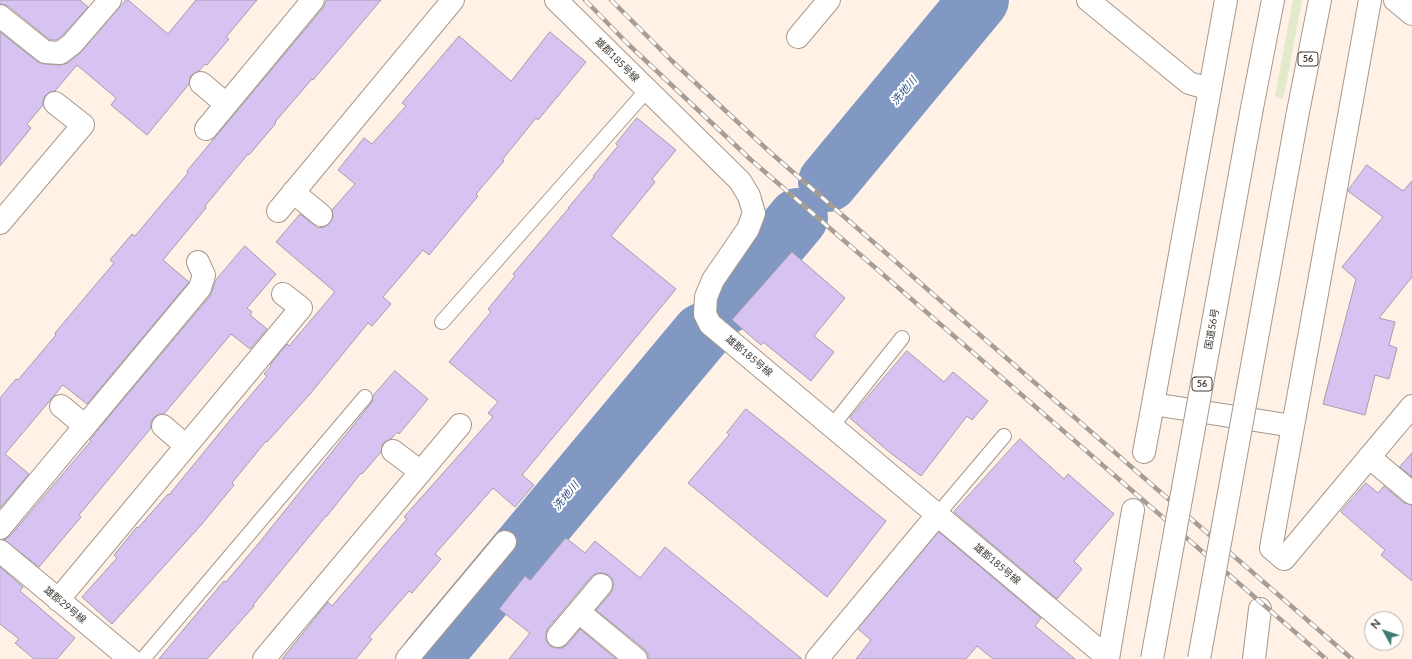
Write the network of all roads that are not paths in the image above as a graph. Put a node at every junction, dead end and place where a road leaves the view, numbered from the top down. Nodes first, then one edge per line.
1 (110, 0) edge
2 (313, 0) edge
3 (453, 0) edge
4 (556, 0) edge
5 (829, 0) edge
6 (1088, 0) edge
7 (1226, 0) edge
8 (1273, 0) edge
9 (1320, 0) edge
10 (1370, 0) edge
11 (1395, 0) edge
12 (1412, 14) edge
13 (0, 16) edge
14 (798, 37) dead end
15 (201, 83) dead end
16 (1210, 89) junction
17 (647, 90) junction
18 (56, 103) dead end
19 (226, 104) junction
20 (206, 129) dead end
21 (293, 192) junction
22 (278, 211) dead end
23 (321, 215) dead end
24 (0, 223) edge
25 (198, 262) dead end
26 (283, 294) dead end
27 (442, 322) dead end
28 (902, 338) dead end
29 (364, 397) dead end
30 (1153, 404) junction
31 (61, 406) dead end
32 (1412, 406) edge
33 (460, 425) dead end
34 (85, 426) junction
35 (163, 426) dead end
36 (832, 426) junction
37 (1293, 426) junction
38 (1004, 436) dead end
39 (186, 446) junction
40 (393, 451) dead end
41 (1144, 452) dead end
42 (1369, 457) junction
43 (421, 472) junction
44 (1412, 493) edge
45 (1133, 510) dead end
46 (938, 514) junction
47 (0, 528) edge
48 (505, 542) dead end
49 (0, 551) edge
50 (602, 585) dead end
51 (58, 600) junction
52 (1260, 609) dead end
53 (579, 612) junction
54 (558, 636) dead end
55 (130, 659) edge
56 (143, 659) edge
57 (264, 659) edge
58 (407, 659) edge
59 (636, 659) edge
60 (817, 659) edge
61 (1108, 659) edge
62 (1152, 659) edge
63 (1199, 659) edge
64 (1254, 659) edge

1 - 13 main road
2 - 19 main road
3 - 21 main road
4 - 17 main road, 雄郡185号線
5 - 14 main road
6 - 16 main road
7 - 16 main road
8 - 62 main road, 国道56号 / 56, bridge
9 - 63 main road, 56, bridge
10 - 37 main road
11 - 12 main road
15 - 19 main road
16 - 30 main road
17 - 27 lane
17 - 36 main road, 雄郡185号線
18 - 24 main road
19 - 20 main road
21 - 22 main road
21 - 23 main road
25 - 34 main road
26 - 39 main road
28 - 36 lane
29 - 56 lane
30 - 37 main road
30 - 41 main road
31 - 34 main road
32 - 42 main road
33 - 43 main road
34 - 47 main road
35 - 39 main road
36 - 46 main road, 雄郡185号線
37 - 42 main road
38 - 46 lane
39 - 51 main road
40 - 43 main road
42 - 44 main road
43 - 57 main road
45 - 61 main road
46 - 60 main road
46 - 61 main road, 雄郡185号線
48 - 58 main road
49 - 51 main road, 雄郡29号線
50 - 53 main road
51 - 55 main road, 雄郡29号線
52 - 64 main road
53 - 54 main road
53 - 59 main road

